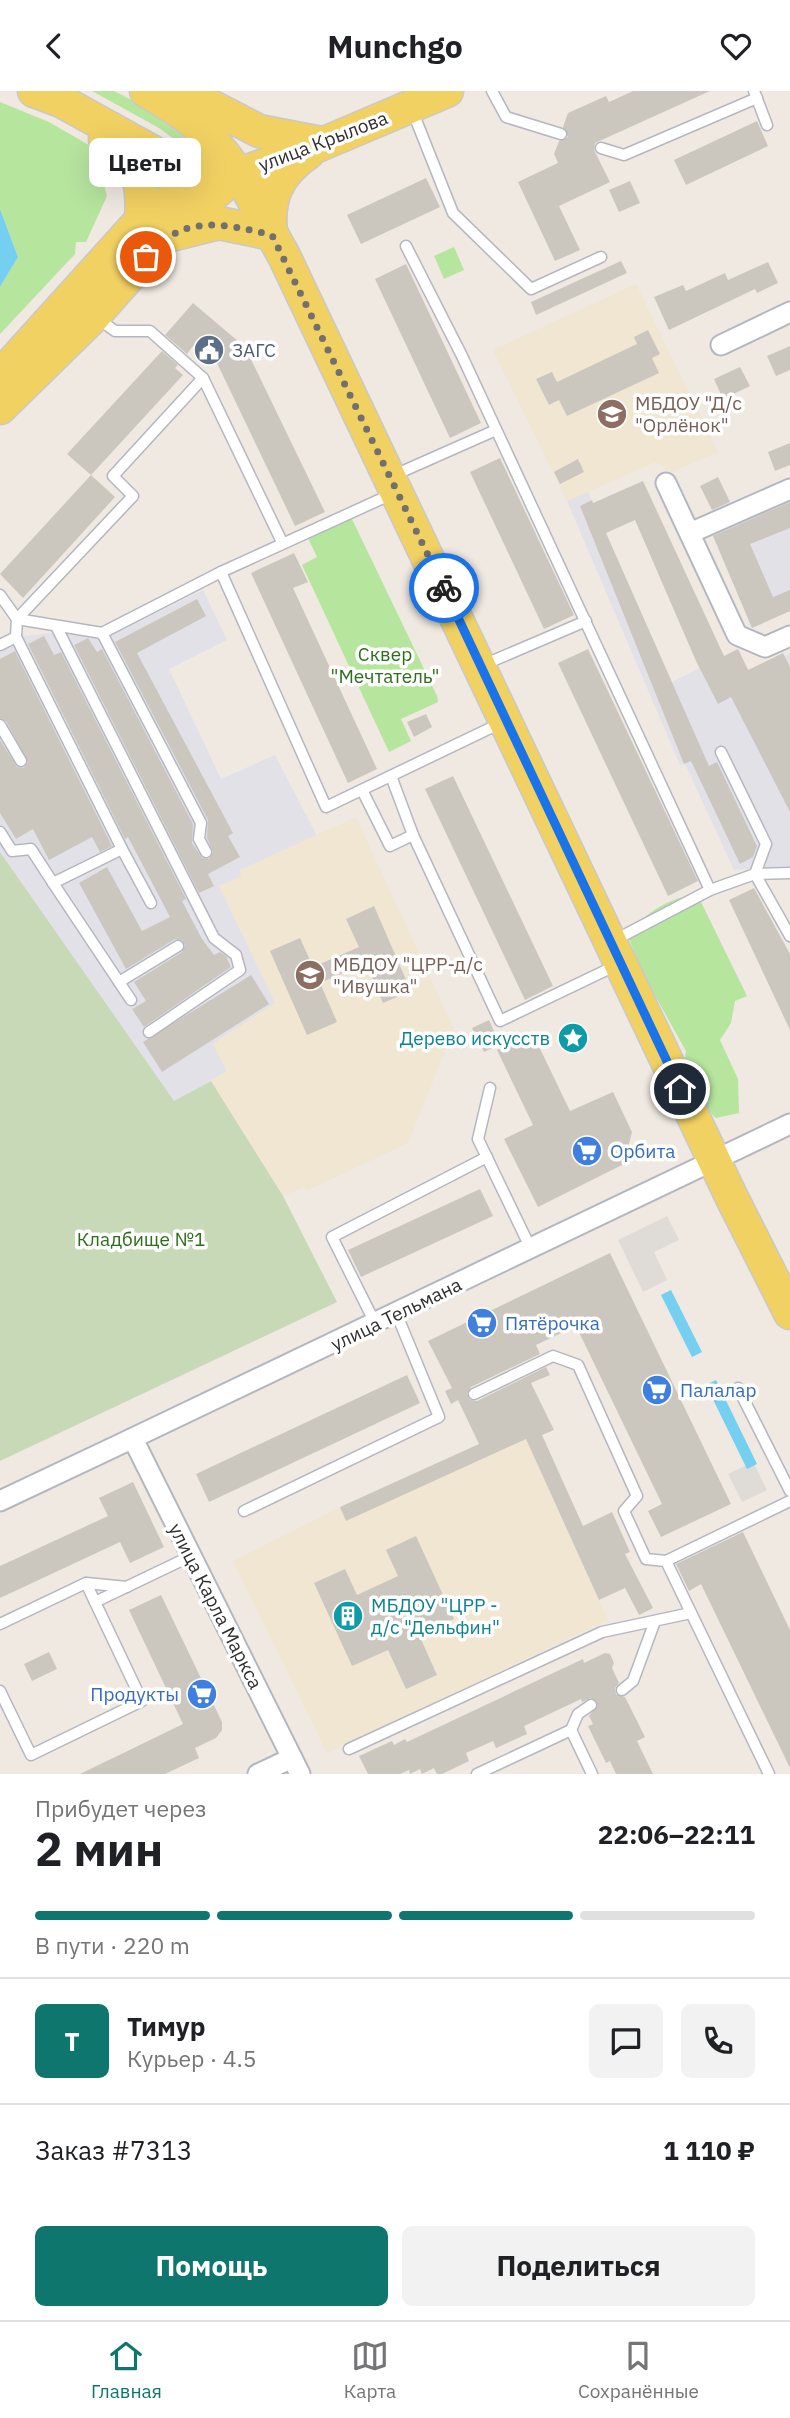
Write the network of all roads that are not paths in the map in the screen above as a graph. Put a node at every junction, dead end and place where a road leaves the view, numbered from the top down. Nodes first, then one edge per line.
1 (146, 91) edge
2 (182, 91) edge
3 (447, 91) edge
4 (492, 91) edge
5 (756, 94) edge
6 (48, 96) edge
7 (411, 107) junction
8 (767, 125) dead end
9 (561, 134) dead end
10 (322, 143) junction
11 (601, 148) dead end
12 (237, 174) junction
13 (152, 229) junction
14 (272, 235) junction
15 (406, 246) dead end
16 (601, 257) dead end
17 (790, 312) edge
18 (94, 316) junction
19 (720, 345) dead end
20 (0, 376) edge
21 (203, 378) junction
22 (0, 408) edge
23 (496, 430) junction
24 (666, 483) dead end
25 (395, 484) junction
26 (790, 489) edge
27 (690, 533) junction
28 (282, 542) junction
29 (220, 572) junction
30 (0, 595) edge
31 (17, 619) junction
32 (586, 621) junction
33 (56, 626) junction
34 (102, 633) junction
35 (790, 636) edge
36 (16, 637) junction
37 (0, 645) edge
38 (480, 667) junction
39 (506, 721) junction
40 (0, 725) edge
41 (721, 752) dead end
42 (21, 761) dead end
43 (391, 776) junction
44 (362, 790) junction
45 (0, 832) edge
46 (413, 835) junction
47 (122, 849) junction
48 (206, 852) dead end
49 (790, 873) edge
50 (755, 874) junction
51 (54, 883) junction
52 (710, 890) junction
53 (151, 903) dead end
54 (790, 936) edge
55 (178, 946) dead end
56 (615, 952) junction
57 (119, 982) junction
58 (131, 1000) dead end
59 (149, 1032) dead end
60 (490, 1088) dead end
61 (790, 1124) edge
62 (487, 1157) junction
63 (714, 1160) junction
64 (530, 1247) junction
65 (790, 1313) edge
66 (397, 1315) junction
67 (376, 1325) junction
68 (738, 1388) dead end
69 (474, 1394) dead end
70 (133, 1439) junction
71 (790, 1491) edge
72 (0, 1501) edge
73 (790, 1501) edge
74 (244, 1511) dead end
75 (191, 1556) junction
76 (666, 1561) junction
77 (86, 1583) junction
78 (127, 1587) junction
79 (95, 1602) junction
80 (691, 1613) junction
81 (655, 1621) junction
82 (0, 1625) edge
83 (622, 1690) dead end
84 (0, 1691) edge
85 (591, 1705) dead end
86 (571, 1730) junction
87 (349, 1749) dead end
88 (296, 1766) edge
89 (258, 1774) edge
90 (477, 1774) edge
91 (592, 1774) edge
92 (769, 1774) edge

1 - 12 main road
2 - 10 main road
3 - 7 main road, улица Крылова
4 - 9 lane
5 - 8 lane
5 - 11 lane
6 - 12 main road
6 - 13 main road
7 - 10 main road, улица Крылова
7 - 16 lane
10 - 12 main road, улица Крылова
10 - 14 main road
12 - 13 main road, улица Крылова
12 - 14 main road
13 - 14 main road
13 - 18 main road, улица Крылова
13 - 20 main road, улица Крылова
14 - 25 main road
15 - 23 lane
17 - 19 street
18 - 21 lane
18 - 22 main road, улица Крылова
21 - 28 lane
21 - 31 lane
23 - 25 lane
23 - 32 lane
24 - 27 street
25 - 28 lane
25 - 38 main road
26 - 27 street
27 - 35 street
28 - 29 lane
29 - 34 lane
29 - 44 lane
30 - 31 lane
31 - 33 lane
31 - 36 lane
32 - 38 lane
32 - 52 lane
33 - 34 lane
33 - 59 lane
34 - 48 lane
36 - 37 lane
36 - 47 lane
38 - 39 main road
39 - 43 lane
39 - 56 main road
40 - 42 lane
41 - 50 lane
43 - 44 lane
43 - 46 lane
44 - 46 lane
45 - 51 lane
46 - 56 lane
47 - 51 lane
47 - 53 lane
49 - 50 lane
50 - 52 lane
50 - 54 lane
51 - 57 lane
52 - 56 lane
55 - 57 lane
56 - 63 main road
57 - 58 lane
60 - 62 lane
61 - 63 street, улица Тельмана
62 - 64 lane
62 - 67 lane
63 - 64 street, улица Тельмана
63 - 65 main road
64 - 66 street, улица Тельмана
66 - 67 street, улица Тельмана
66 - 74 lane
67 - 70 street, улица Тельмана
68 - 71 lane
69 - 76 lane
70 - 72 street, улица Тельмана
70 - 75 street, улица Карла Маркса
73 - 76 lane
75 - 78 lane
75 - 88 street, улица Карла Маркса
76 - 80 lane
77 - 78 lane
77 - 79 lane
77 - 82 lane
78 - 79 lane
79 - 84 lane
80 - 81 lane
80 - 92 lane
81 - 83 lane
81 - 87 lane
85 - 86 lane
86 - 90 lane
86 - 91 lane
88 - 89 street

